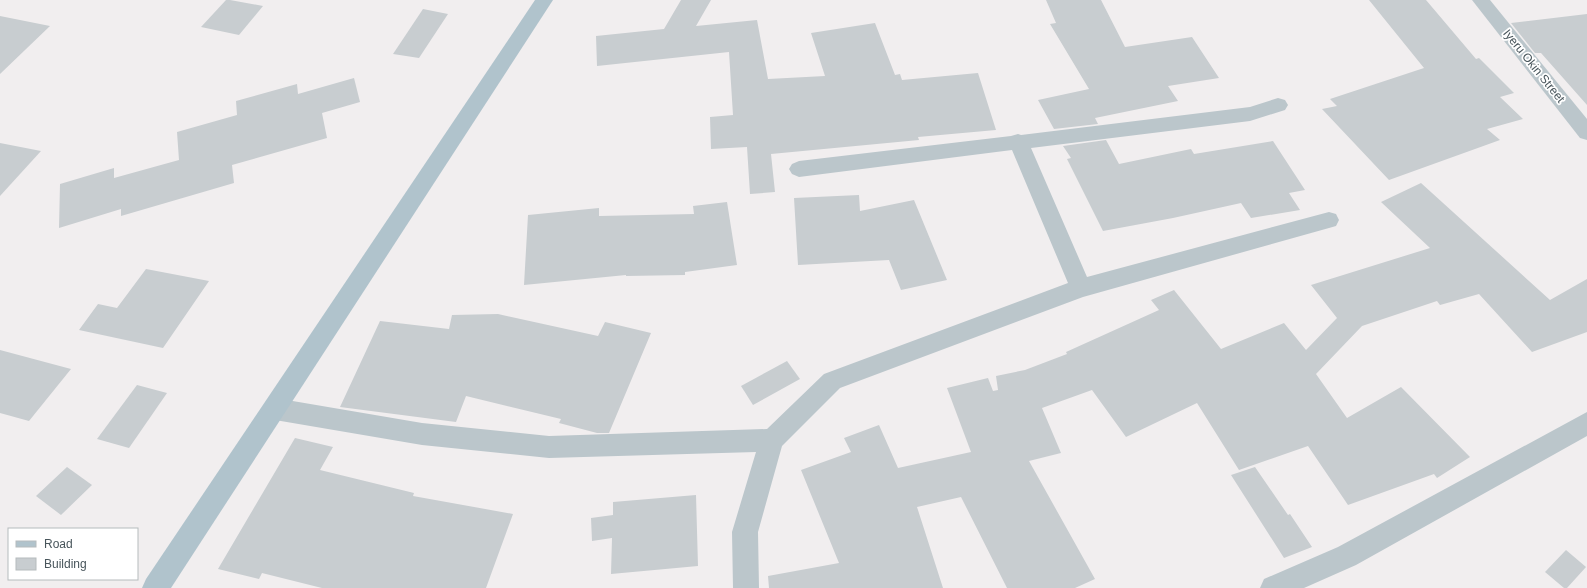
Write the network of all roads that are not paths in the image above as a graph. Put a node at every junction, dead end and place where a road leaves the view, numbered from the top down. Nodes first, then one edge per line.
1 (544, 0) edge
2 (1481, 0) edge
3 (1278, 105) dead end
4 (1587, 133) edge
5 (1018, 141) junction
6 (799, 169) dead end
7 (1330, 220) dead end
8 (1082, 288) junction
9 (275, 409) junction
10 (1587, 423) edge
11 (772, 440) junction
12 (155, 588) edge
13 (746, 588) edge
14 (1273, 588) edge

1 - 9 main road
2 - 4 street, Iyeru Okin Street
3 - 5 street
5 - 6 street
5 - 8 street
7 - 8 street
8 - 11 street
9 - 11 street
9 - 12 main road
10 - 14 street
11 - 13 street

